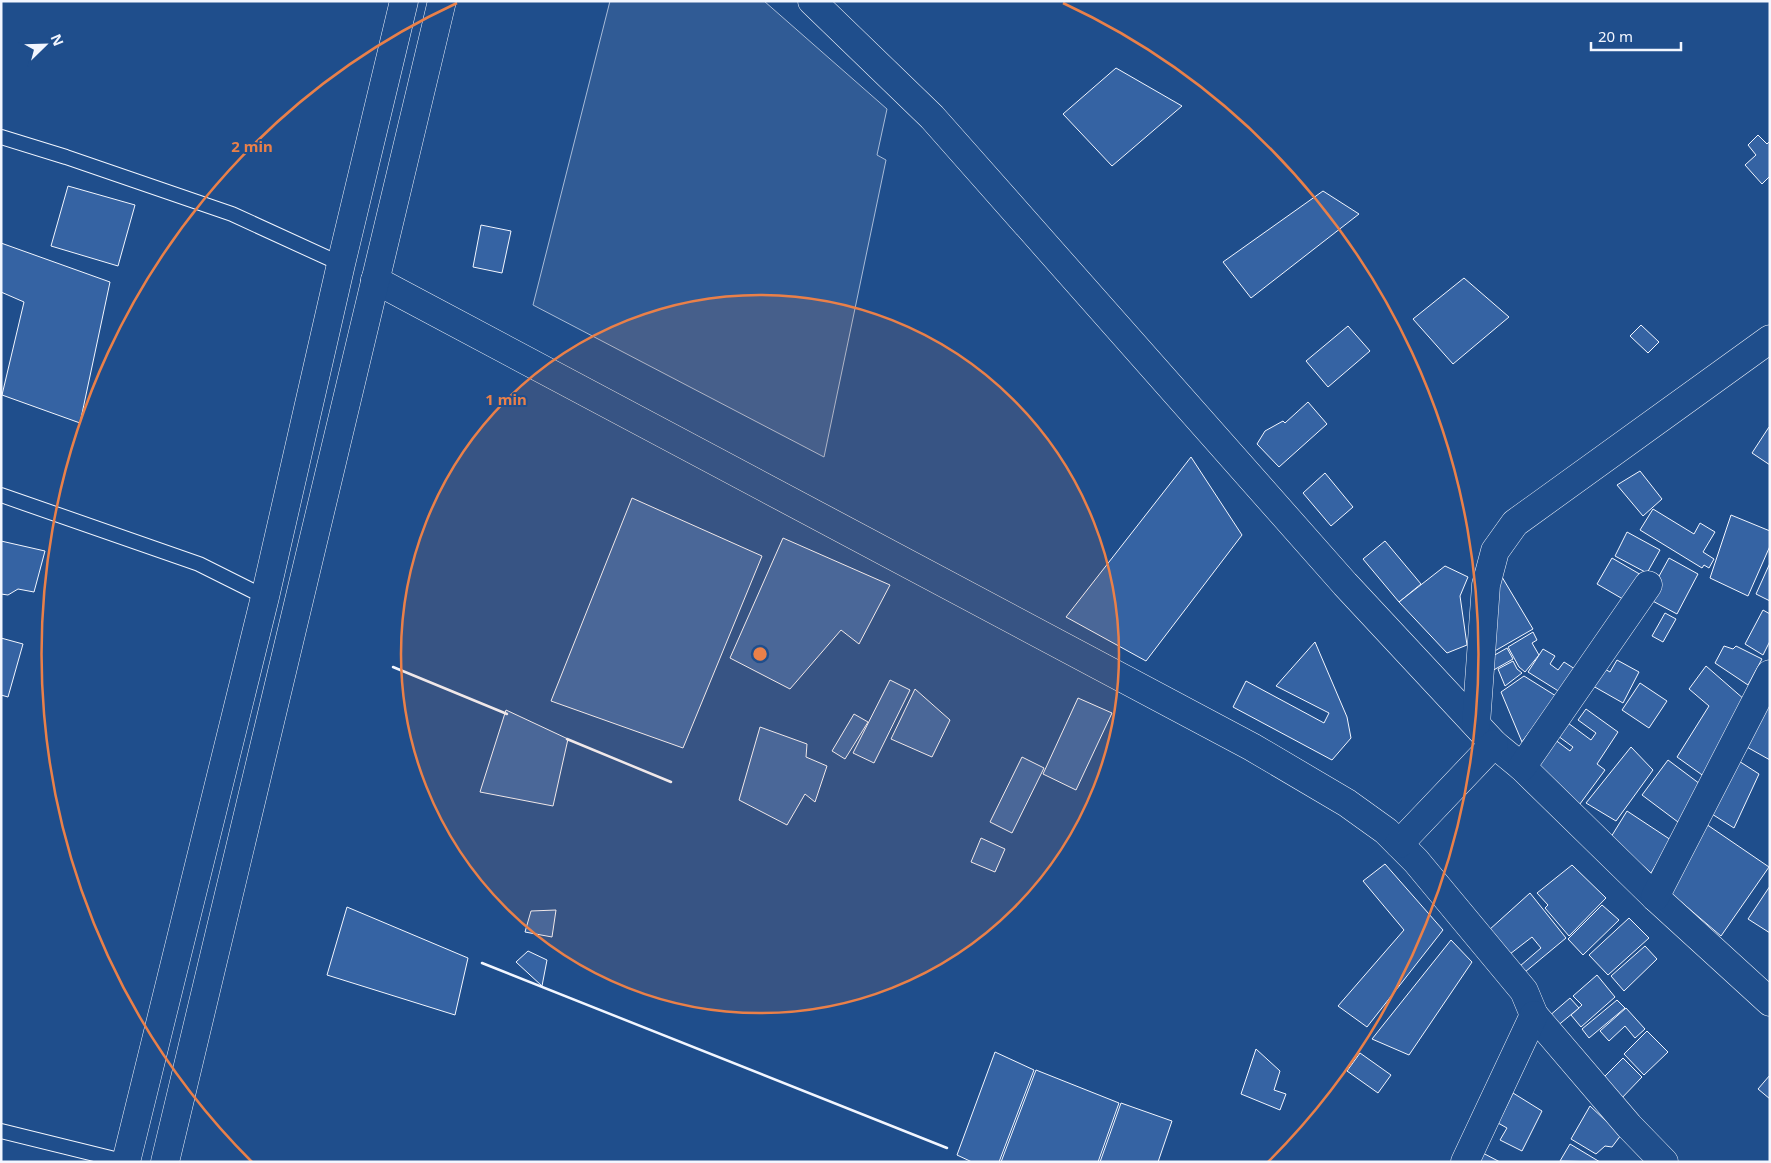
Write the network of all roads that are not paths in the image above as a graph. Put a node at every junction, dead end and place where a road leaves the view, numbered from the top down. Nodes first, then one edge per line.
1 (404, 1) edge
2 (442, 1) edge
3 (812, 1) edge
4 (1, 136) edge
5 (341, 264) junction
6 (375, 280) junction
7 (1770, 339) edge
8 (1, 495) edge
9 (1648, 585) dead end
10 (265, 597) junction
11 (1770, 674) edge
12 (1476, 724) junction
13 (1494, 744) junction
14 (1522, 768) junction
15 (1399, 844) junction
16 (1655, 897) junction
17 (1770, 1002) edge
18 (1534, 1015) junction
19 (1, 1131) edge
20 (126, 1162) edge
21 (165, 1162) edge
22 (1465, 1162) edge
23 (1664, 1162) edge

1 - 5 main road
2 - 6 main road
3 - 12 main road
4 - 5 lane
5 - 10 main road
6 - 15 main road
6 - 21 main road
7 - 12 main road
8 - 10 lane
9 - 14 main road
10 - 20 main road
11 - 16 main road
12 - 13 main road
13 - 14 main road
13 - 15 main road
14 - 16 main road
15 - 18 main road
16 - 17 main road
18 - 22 main road
18 - 23 main road
19 - 20 lane

